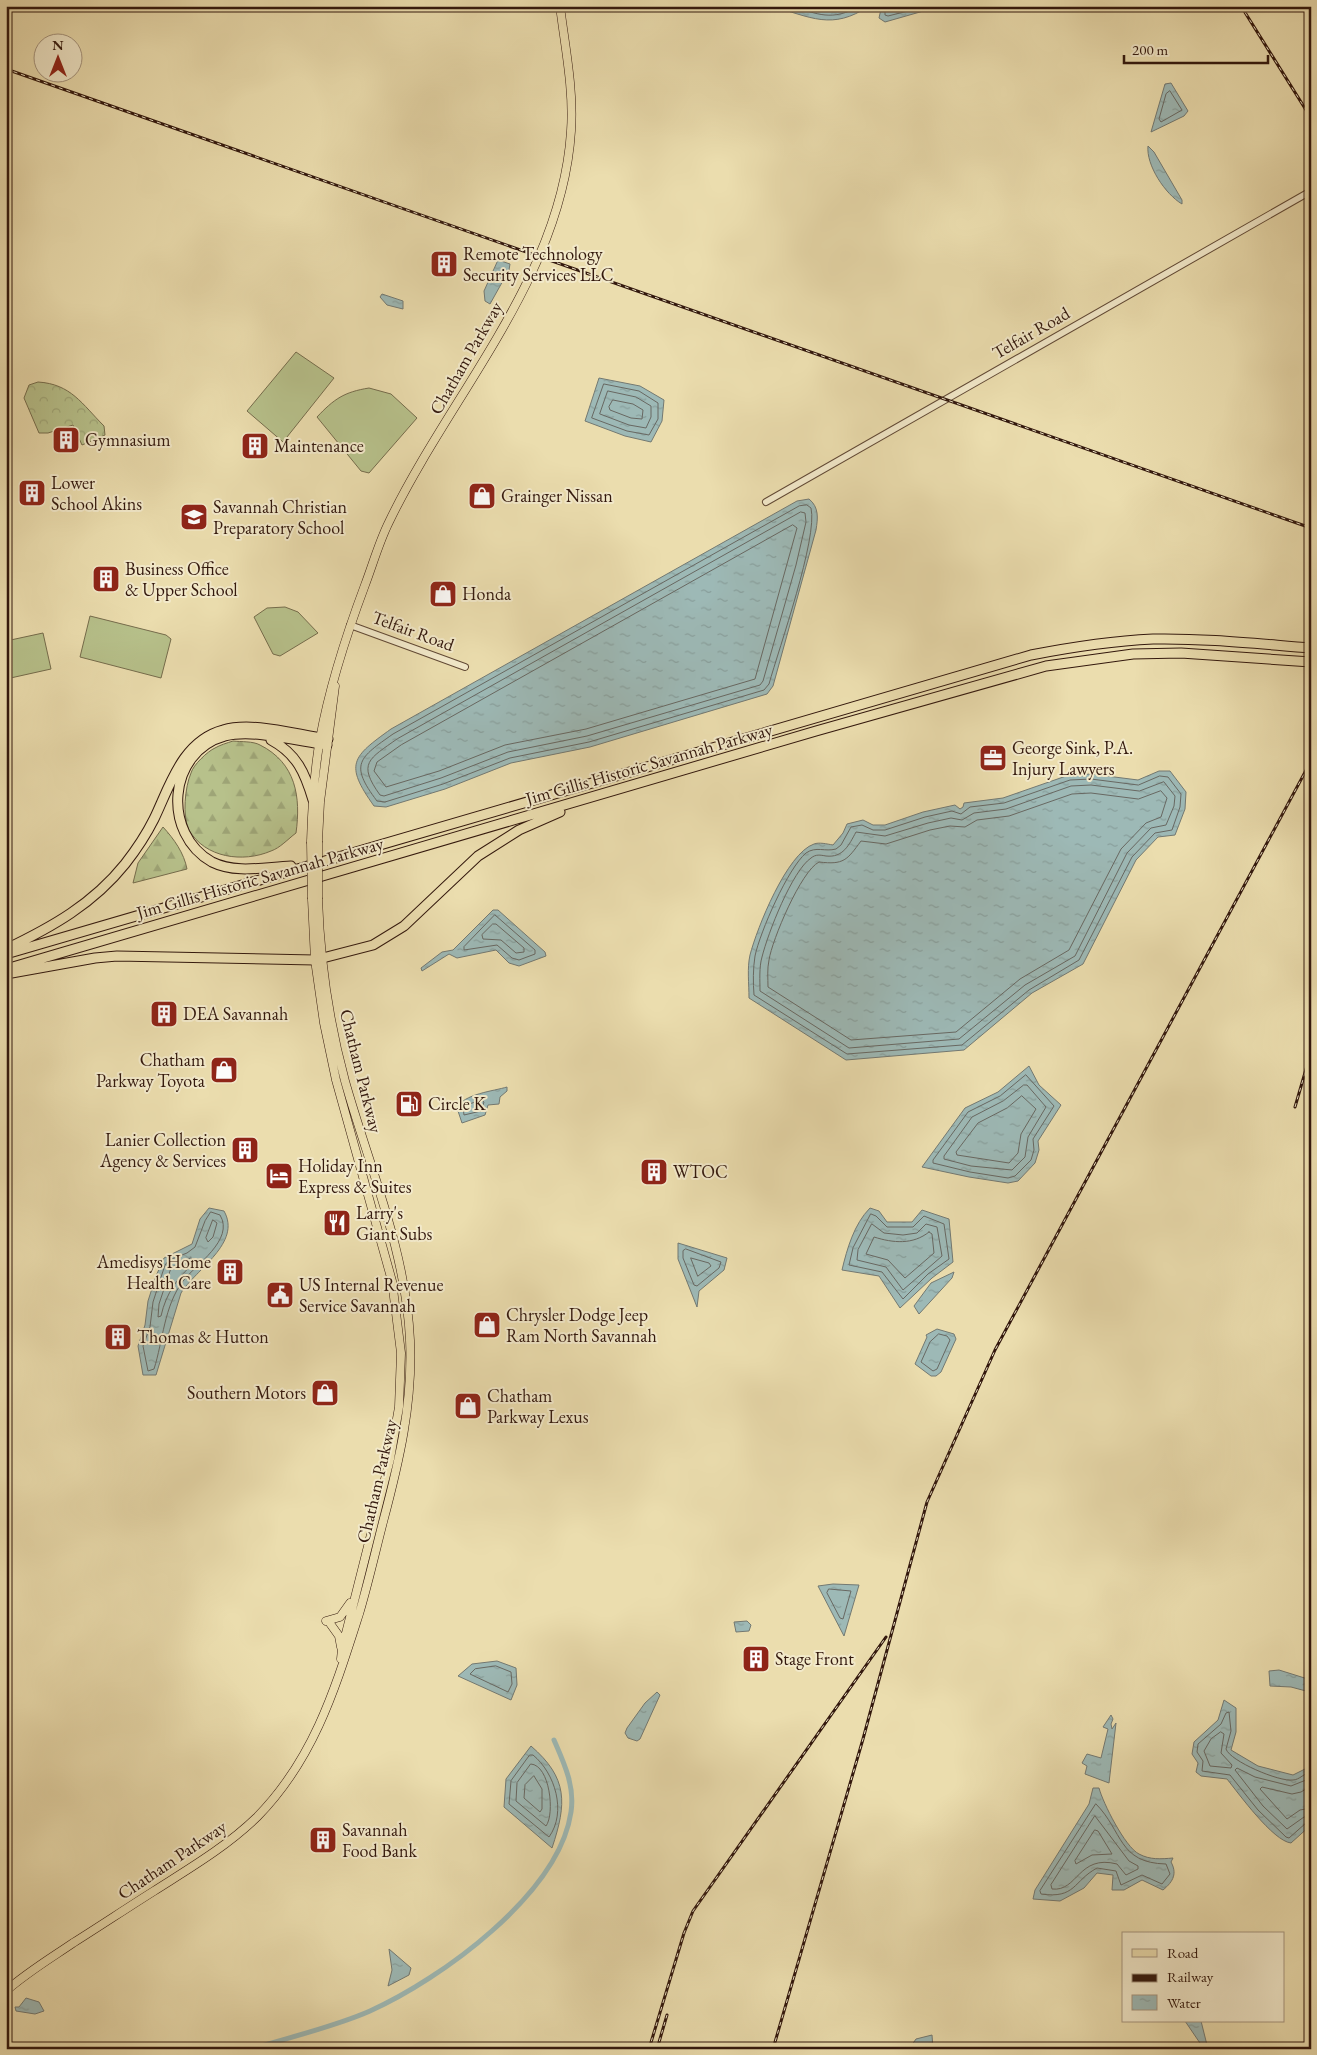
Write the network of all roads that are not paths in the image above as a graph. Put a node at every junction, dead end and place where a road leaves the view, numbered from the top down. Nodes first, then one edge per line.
1 (560, 6) edge
2 (1311, 191) edge
3 (766, 502) dead end
4 (350, 624) junction
5 (1306, 648) edge
6 (1309, 662) edge
7 (465, 666) dead end
8 (254, 735) junction
9 (324, 742) junction
10 (599, 796) junction
11 (313, 800) junction
12 (314, 842) junction
13 (304, 866) junction
14 (6, 949) edge
15 (6, 954) edge
16 (319, 959) junction
17 (6, 969) edge
18 (6, 974) edge
19 (356, 1590) junction
20 (342, 1649) junction
21 (341, 1664) junction
22 (6, 1991) edge

1 - 4 main road, Chatham Parkway
2 - 3 street, Telfair Road
4 - 7 street, Telfair Road
4 - 9 main road, Chatham Parkway
5 - 13 highway, Jim Gillis Historic Savannah Parkway
6 - 10 highway, Jim Gillis Historic Savannah Parkway
8 - 9 highway
8 - 11 highway
8 - 13 highway
9 - 11 main road, Chatham Parkway
9 - 12 main road, Chatham Parkway
9 - 14 highway
10 - 16 highway
10 - 17 highway, Jim Gillis Historic Savannah Parkway
11 - 12 main road, Chatham Parkway
12 - 16 main road, Chatham Parkway, bridge
13 - 15 highway, Jim Gillis Historic Savannah Parkway
16 - 18 highway
16 - 19 main road, Chatham Parkway
16 - 21 main road, Chatham Parkway
19 - 20 main road, Chatham Parkway
19 - 20 main road
20 - 21 main road, Chatham Parkway
21 - 22 main road, Chatham Parkway

